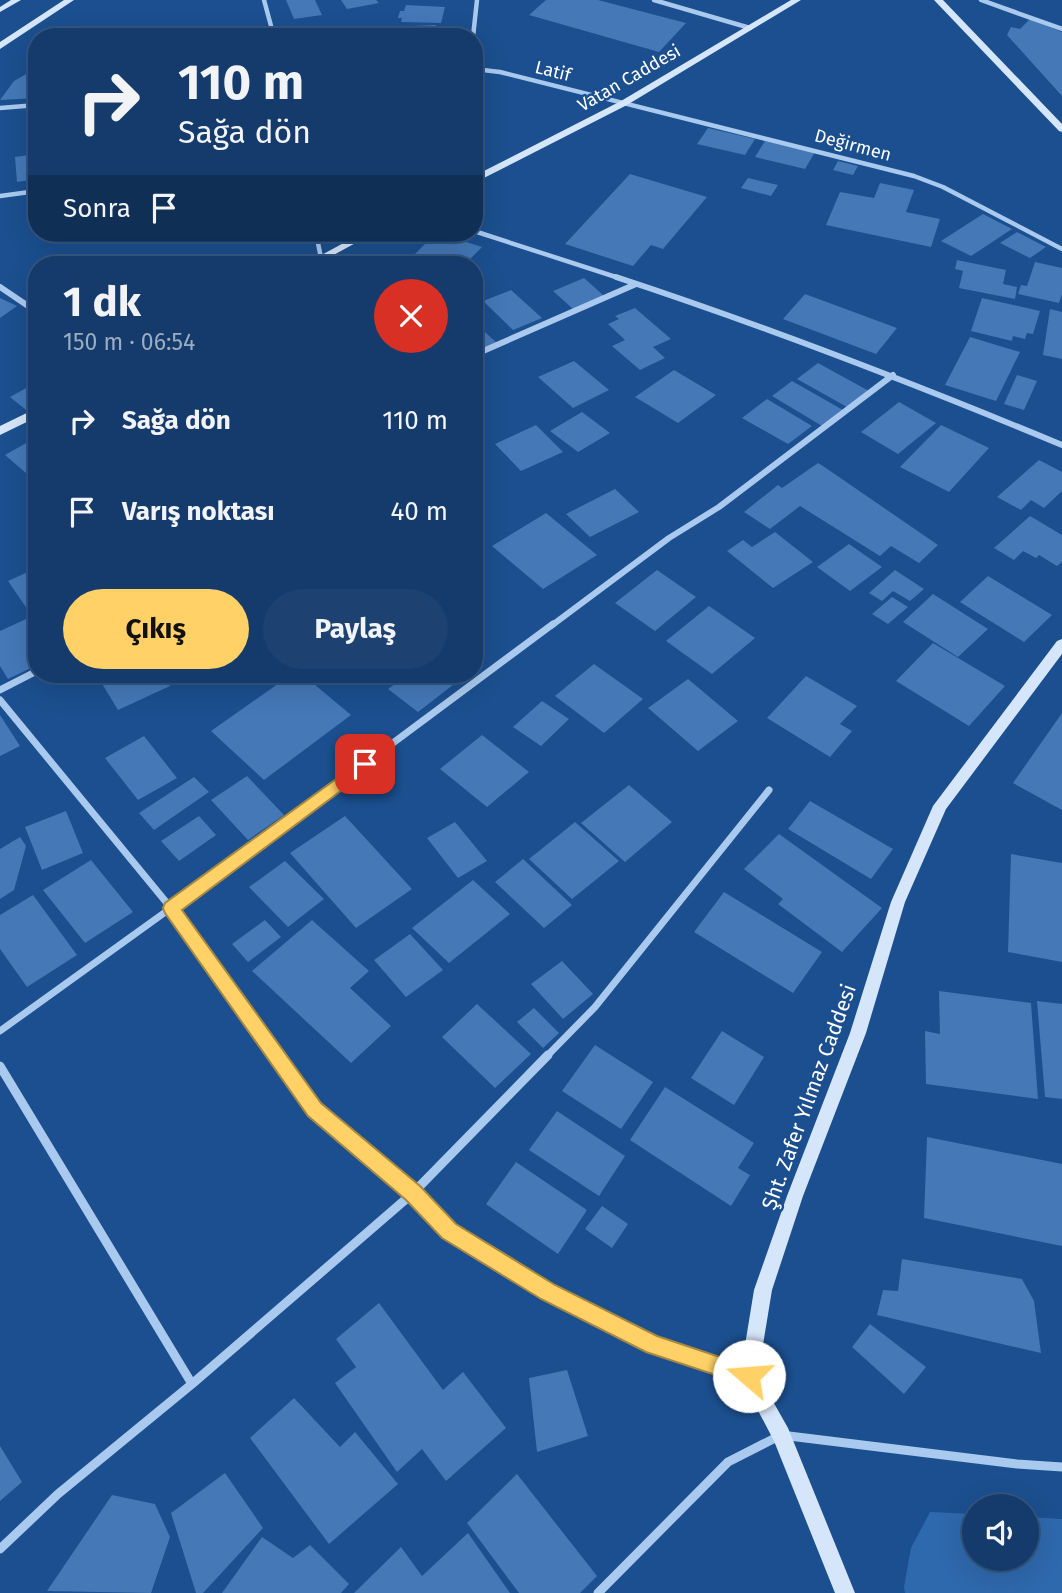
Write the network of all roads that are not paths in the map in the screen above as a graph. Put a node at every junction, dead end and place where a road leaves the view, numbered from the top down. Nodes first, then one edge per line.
1 (17, 0) edge
2 (70, 0) edge
3 (264, 0) edge
4 (477, 0) edge
5 (654, 0) edge
6 (797, 0) edge
7 (938, 0) edge
8 (981, 0) edge
9 (0, 10) edge
10 (272, 28) edge
11 (474, 28) edge
12 (750, 28) junction
13 (1062, 29) edge
14 (0, 46) edge
15 (483, 70) edge
16 (624, 103) junction
17 (28, 106) edge
18 (0, 108) edge
19 (1062, 129) edge
20 (483, 175) edge
21 (28, 192) edge
22 (0, 196) edge
23 (483, 234) edge
24 (352, 242) edge
25 (1062, 249) edge
26 (325, 256) edge
27 (637, 284) junction
28 (0, 287) edge
29 (28, 306) edge
30 (483, 351) edge
31 (894, 375) junction
32 (28, 417) edge
33 (0, 431) edge
34 (1062, 445) edge
35 (1062, 644) edge
36 (28, 676) edge
37 (483, 676) edge
38 (474, 683) edge
39 (0, 690) edge
40 (0, 700) edge
41 (769, 790) dead end
42 (171, 908) junction
43 (0, 1031) edge
44 (0, 1066) edge
45 (413, 1193) junction
46 (749, 1376) junction
47 (192, 1384) junction
48 (781, 1435) junction
49 (1062, 1467) edge
50 (0, 1549) edge
51 (598, 1593) edge
52 (845, 1593) edge

1 - 9 street
2 - 14 street
3 - 10 street
4 - 11 street
5 - 12 street
6 - 12 street, Vatan Caddesi
7 - 19 street
8 - 13 street
12 - 16 street, Vatan Caddesi
15 - 16 street, Latif
16 - 20 street, Vatan Caddesi
16 - 25 street, Değirmen
17 - 18 street
21 - 22 street
23 - 27 street
24 - 26 street
27 - 30 street
27 - 31 street
28 - 29 street
31 - 34 street
31 - 37 street
32 - 33 street
35 - 46 street, Şht. Zafer Yılmaz Caddesi
36 - 39 street
38 - 42 street
40 - 42 street
41 - 45 street
42 - 43 street
42 - 45 street
44 - 47 street
45 - 46 street
45 - 47 street
46 - 48 street
47 - 50 street
48 - 49 street
48 - 51 street
48 - 52 street

